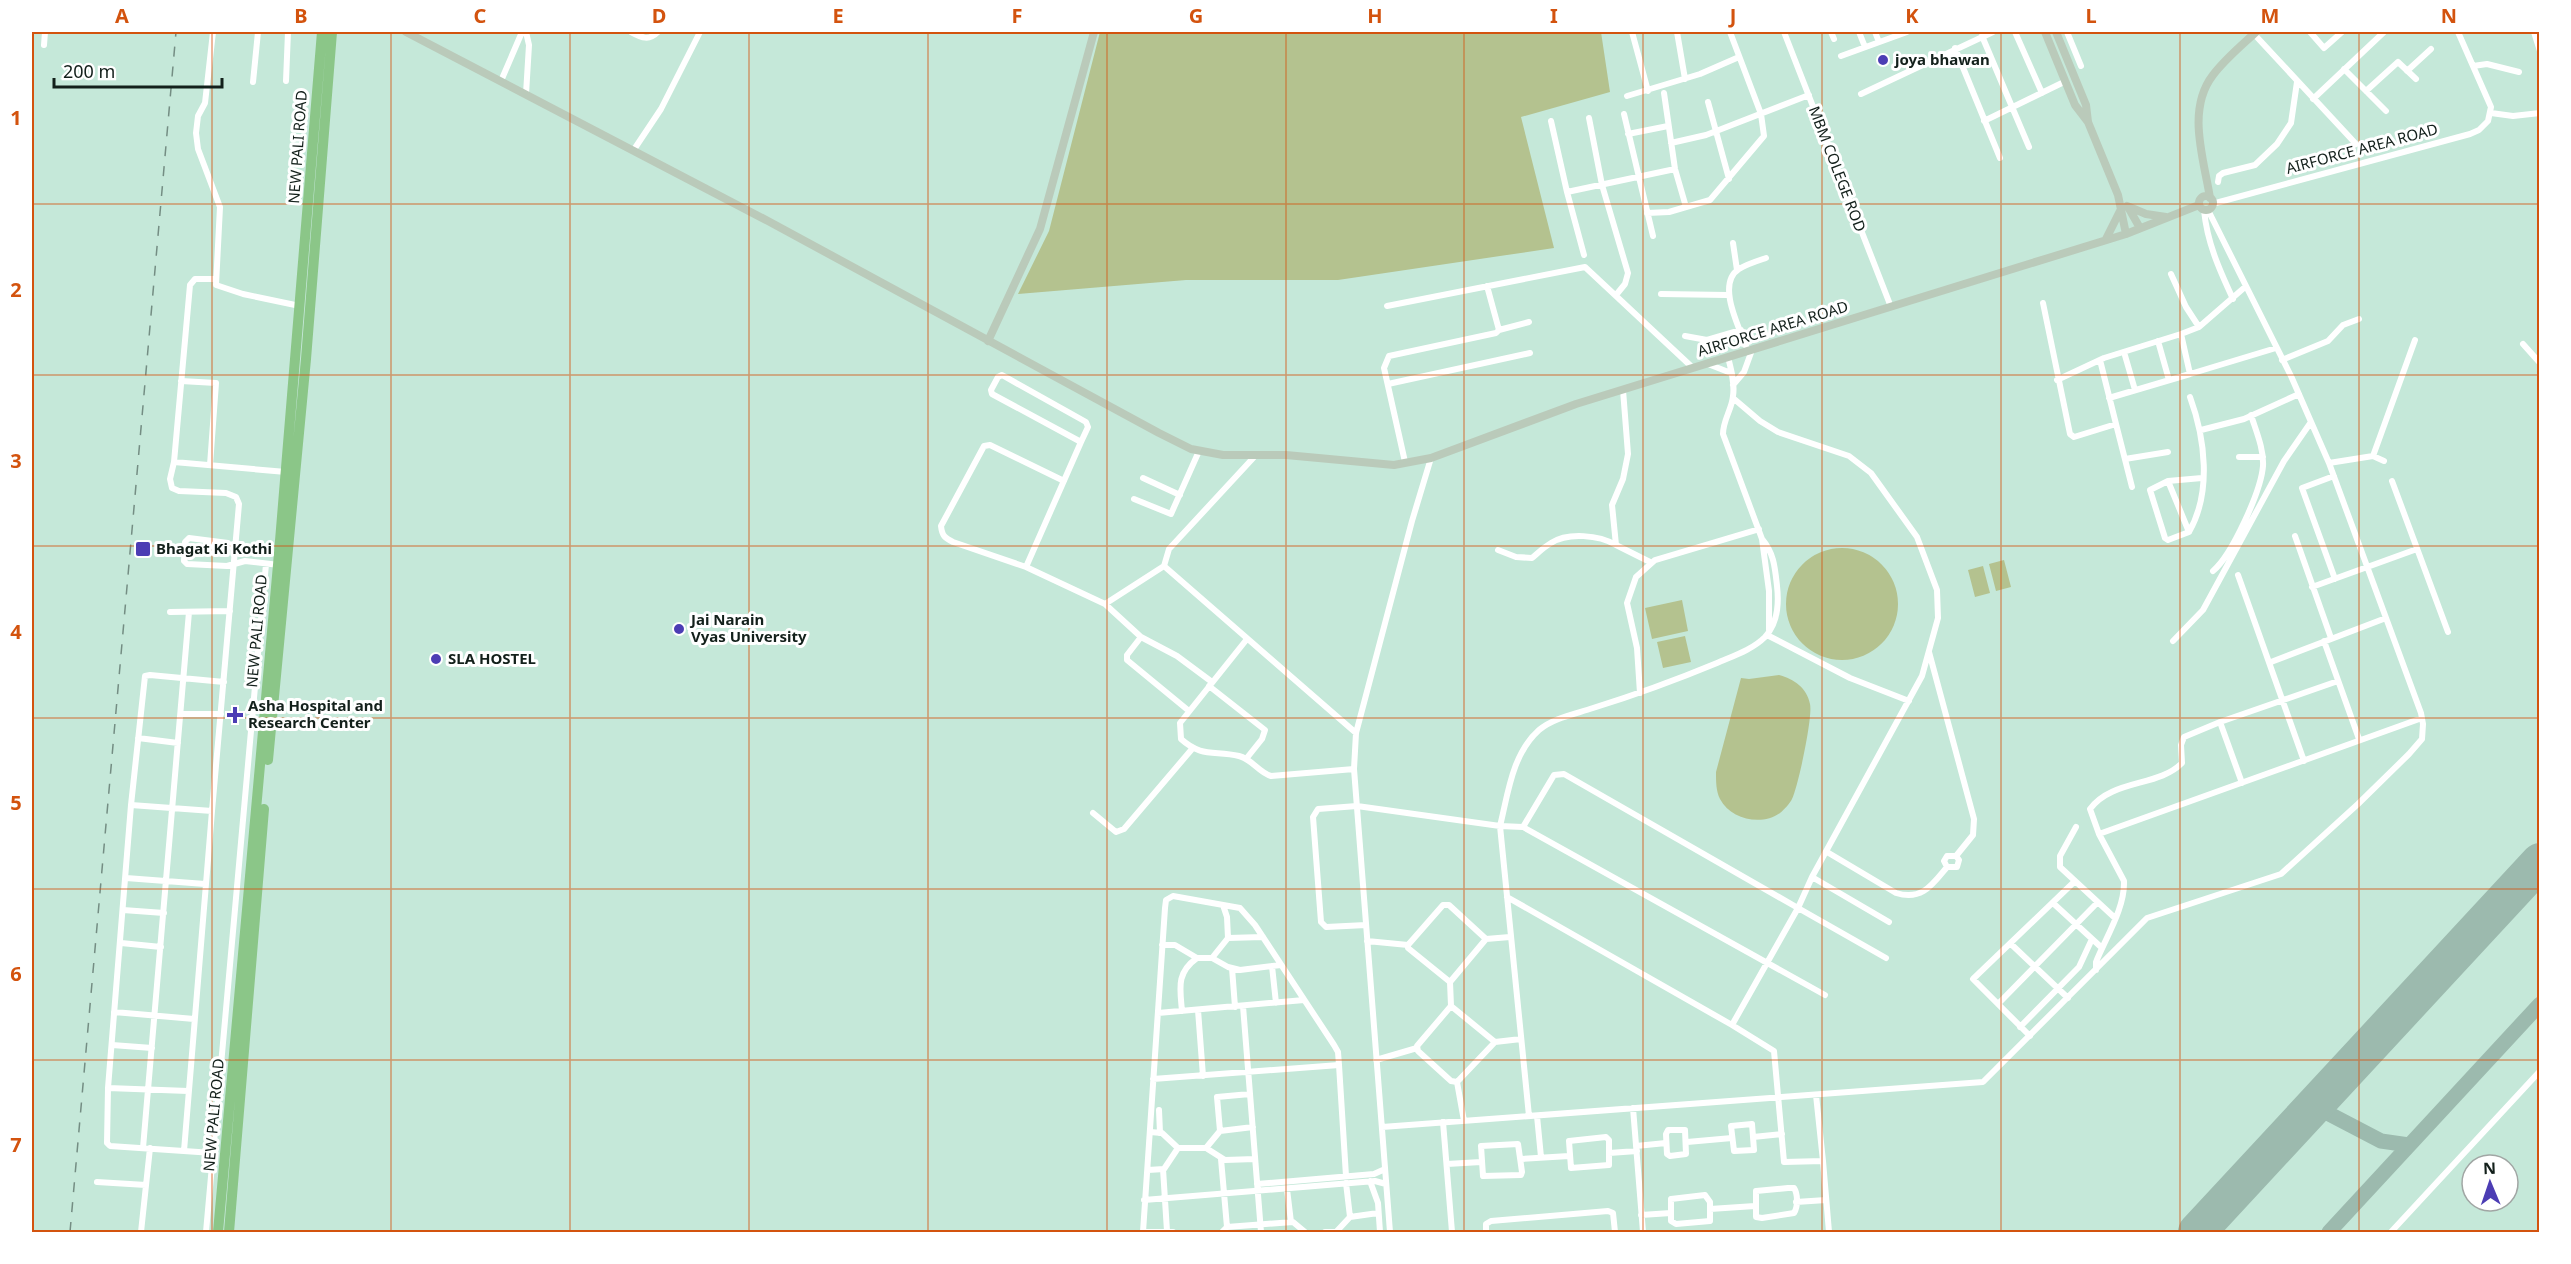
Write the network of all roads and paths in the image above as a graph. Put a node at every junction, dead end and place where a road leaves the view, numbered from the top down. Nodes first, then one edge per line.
1 (45, 32) edge
2 (213, 32) edge
3 (258, 32) edge
4 (288, 32) edge
5 (322, 32) edge
6 (332, 32) edge
7 (524, 32) edge
8 (631, 32) edge
9 (658, 32) edge
10 (700, 32) edge
11 (1094, 32) edge
12 (1632, 32) edge
13 (1679, 32) edge
14 (1730, 32) edge
15 (1784, 32) edge
16 (1831, 32) edge
17 (1859, 32) edge
18 (1875, 32) edge
19 (1907, 32) edge
20 (1993, 32) edge
21 (2015, 32) edge
22 (2045, 32) edge
23 (2056, 32) edge
24 (2067, 32) edge
25 (2310, 32) edge
26 (2342, 32) edge
27 (2384, 32) edge
28 (2458, 32) edge
29 (2534, 32) edge
30 (412, 33) edge
31 (2255, 33) edge
32 (1982, 36) junction
33 (1834, 39) dead end
34 (1880, 42) junction
35 (44, 45) dead end
36 (1865, 47) junction
37 (1955, 48) junction
38 (2432, 49) dead end
39 (2540, 51) edge
40 (1841, 56) dead end
41 (1739, 57) junction
42 (2081, 66) dead end
43 (2473, 66) junction
44 (2344, 69) junction
45 (2407, 71) junction
46 (2519, 72) dead end
47 (1685, 79) junction
48 (2416, 79) dead end
49 (286, 81) dead end
50 (501, 81) junction
51 (2066, 81) junction
52 (254, 82) dead end
53 (2297, 82) junction
54 (1648, 91) junction
55 (2366, 91) junction
56 (1664, 93) dead end
57 (2042, 93) junction
58 (526, 94) junction
59 (1861, 94) dead end
60 (1809, 95) junction
61 (1627, 96) dead end
62 (2313, 99) junction
63 (1708, 102) dead end
64 (2013, 107) junction
65 (2386, 111) dead end
66 (2491, 113) junction
67 (2540, 113) edge
68 (1624, 114) dead end
69 (1761, 114) junction
70 (1589, 118) dead end
71 (1551, 121) dead end
72 (1984, 121) junction
73 (2088, 122) junction
74 (1668, 126) junction
75 (1714, 132) junction
76 (1628, 134) junction
77 (1671, 143) junction
78 (2356, 144) dead end
79 (2030, 147) dead end
80 (633, 151) junction
81 (2000, 159) dead end
82 (1675, 169) junction
83 (1638, 177) junction
84 (1729, 179) junction
85 (2218, 182) dead end
86 (1602, 184) junction
87 (1567, 192) junction
88 (2206, 204) junction
89 (1686, 207) junction
90 (2123, 208) junction
91 (1647, 213) junction
92 (2168, 217) junction
93 (2140, 228) junction
94 (2126, 234) junction
95 (1653, 236) dead end
96 (2106, 240) junction
97 (1732, 243) dead end
98 (1584, 255) dead end
99 (1766, 258) dead end
100 (1737, 270) junction
101 (2171, 274) dead end
102 (215, 279) junction
103 (1487, 286) junction
104 (2245, 287) junction
105 (1661, 294) dead end
106 (1617, 295) junction
107 (1727, 295) junction
108 (2233, 299) junction
109 (2043, 303) dead end
110 (301, 306) junction
111 (1387, 306) dead end
112 (1891, 307) junction
113 (2359, 319) dead end
114 (1529, 322) dead end
115 (2199, 327) junction
116 (1499, 330) junction
117 (1741, 330) junction
118 (2181, 334) junction
119 (1685, 336) dead end
120 (2415, 340) dead end
121 (988, 341) junction
122 (2158, 341) junction
123 (2523, 344) dead end
124 (2276, 348) junction
125 (1750, 351) junction
126 (2124, 351) junction
127 (1530, 353) dead end
128 (1728, 357) junction
129 (2100, 360) junction
130 (2282, 360) junction
131 (1707, 363) junction
132 (2540, 363) edge
133 (1693, 368) junction
134 (1731, 373) junction
135 (2190, 374) junction
136 (2058, 380) junction
137 (2169, 380) junction
138 (181, 381) junction
139 (1388, 384) junction
140 (1733, 385) junction
141 (1623, 390) junction
142 (2135, 390) junction
143 (2299, 394) junction
144 (2190, 397) dead end
145 (1733, 398) junction
146 (2109, 398) junction
147 (2251, 415) junction
148 (2311, 422) junction
149 (2116, 424) junction
150 (2201, 430) junction
151 (1081, 442) junction
152 (1199, 451) junction
153 (2168, 452) dead end
154 (1255, 456) junction
155 (2373, 456) junction
156 (2239, 457) dead end
157 (2263, 457) junction
158 (1431, 458) junction
159 (2125, 459) junction
160 (2384, 461) dead end
161 (174, 462) junction
162 (1405, 462) junction
163 (2329, 463) junction
164 (210, 465) junction
165 (286, 472) junction
166 (2334, 477) junction
167 (1143, 478) dead end
168 (2202, 478) junction
169 (1064, 481) junction
170 (2168, 481) junction
171 (2392, 481) dead end
172 (2132, 488) dead end
173 (1180, 495) junction
174 (1134, 499) dead end
175 (1759, 529) junction
176 (2189, 532) junction
177 (2295, 536) dead end
178 (1616, 545) junction
179 (2418, 549) junction
180 (235, 550) junction
181 (1498, 550) dead end
182 (283, 560) junction
183 (1650, 562) junction
184 (234, 564) junction
185 (266, 564) junction
186 (1164, 566) junction
187 (1026, 567) junction
188 (2367, 567) junction
189 (2213, 572) dead end
190 (2238, 575) dead end
191 (2335, 579) junction
192 (2312, 587) junction
193 (1105, 604) junction
194 (230, 611) junction
195 (170, 612) dead end
196 (189, 612) junction
197 (2386, 618) junction
198 (2448, 632) dead end
199 (1768, 633) junction
200 (1141, 637) junction
201 (2331, 638) junction
202 (1247, 639) junction
203 (2173, 641) dead end
204 (2324, 641) junction
205 (1929, 652) junction
206 (2271, 662) junction
207 (184, 678) junction
208 (2338, 681) junction
209 (224, 682) junction
210 (1211, 684) junction
211 (1640, 693) junction
212 (2283, 700) junction
213 (1909, 701) junction
214 (1189, 711) junction
215 (180, 714) junction
216 (221, 714) junction
217 (2422, 718) junction
218 (2220, 722) junction
219 (1356, 733) junction
220 (138, 738) junction
221 (2359, 739) junction
222 (178, 743) junction
223 (1192, 749) junction
224 (1246, 759) junction
225 (2304, 761) junction
226 (1354, 769) junction
227 (2242, 783) junction
228 (131, 806) junction
229 (1357, 806) junction
230 (172, 808) junction
231 (212, 812) junction
232 (1093, 813) dead end
233 (1500, 826) junction
234 (1523, 827) junction
235 (2076, 827) dead end
236 (2099, 834) junction
237 (1827, 852) junction
238 (1812, 877) junction
239 (126, 878) junction
240 (166, 880) junction
241 (2074, 882) junction
242 (206, 884) junction
243 (1507, 897) junction
244 (2053, 903) junction
245 (2097, 903) junction
246 (1223, 905) junction
247 (1798, 908) junction
248 (123, 910) junction
249 (164, 913) junction
250 (2115, 918) junction
251 (1889, 922) dead end
252 (1366, 925) junction
253 (2076, 925) junction
254 (1263, 937) junction
255 (1510, 937) junction
256 (1228, 938) junction
257 (1486, 939) junction
258 (2092, 939) junction
259 (1367, 942) junction
260 (120, 943) junction
261 (2011, 944) junction
262 (1162, 945) junction
263 (1408, 945) junction
264 (160, 947) junction
265 (2102, 948) junction
266 (1197, 958) junction
267 (1212, 958) junction
268 (1886, 958) dead end
269 (1768, 963) junction
270 (1281, 965) junction
271 (1272, 966) junction
272 (2036, 966) junction
273 (1232, 968) junction
274 (2096, 970) junction
275 (1450, 982) junction
276 (2059, 989) junction
277 (1825, 995) dead end
278 (2068, 998) junction
279 (1304, 1000) junction
280 (1276, 1003) junction
281 (1998, 1004) junction
282 (1243, 1006) junction
283 (1451, 1006) junction
284 (1235, 1007) junction
285 (1198, 1010) junction
286 (1182, 1011) junction
287 (114, 1012) junction
288 (1158, 1013) junction
289 (154, 1016) junction
290 (194, 1019) junction
291 (1732, 1024) junction
292 (2020, 1027) junction
293 (2030, 1036) junction
294 (1521, 1040) junction
295 (1495, 1042) junction
296 (111, 1045) junction
297 (152, 1048) junction
298 (1417, 1048) junction
299 (1377, 1060) junction
300 (1339, 1065) junction
301 (2540, 1071) edge
302 (1248, 1072) junction
303 (1203, 1076) junction
304 (1154, 1079) junction
305 (1457, 1082) junction
306 (108, 1088) junction
307 (147, 1089) junction
308 (188, 1091) junction
309 (1250, 1094) junction
310 (1816, 1095) junction
311 (1777, 1097) junction
312 (1633, 1108) junction
313 (1159, 1110) dead end
314 (1529, 1116) junction
315 (1537, 1116) junction
316 (1464, 1121) junction
317 (1443, 1122) junction
318 (1253, 1127) junction
319 (1382, 1127) junction
320 (1220, 1131) junction
321 (1150, 1132) junction
322 (1160, 1132) junction
323 (1782, 1134) junction
324 (1753, 1137) junction
325 (1732, 1138) junction
326 (1687, 1142) junction
327 (1666, 1143) junction
328 (146, 1148) junction
329 (1178, 1148) junction
330 (1206, 1148) junction
331 (1636, 1149) junction
332 (184, 1151) junction
333 (213, 1153) junction
334 (1609, 1153) junction
335 (1569, 1156) junction
336 (1541, 1157) junction
337 (1221, 1159) junction
338 (1255, 1159) junction
339 (1521, 1159) junction
340 (1823, 1161) junction
341 (1481, 1162) junction
342 (1447, 1164) junction
343 (1163, 1169) junction
344 (1385, 1169) junction
345 (1148, 1170) junction
346 (1346, 1180) junction
347 (1370, 1181) junction
348 (96, 1182) dead end
349 (1386, 1184) junction
350 (146, 1185) junction
351 (1257, 1188) junction
352 (1287, 1188) junction
353 (1223, 1192) junction
354 (1165, 1199) junction
355 (1144, 1200) junction
356 (1826, 1200) junction
357 (1796, 1202) junction
358 (1755, 1206) junction
359 (1710, 1209) junction
360 (1378, 1213) junction
361 (1671, 1213) junction
362 (1641, 1215) junction
363 (1350, 1216) junction
364 (1291, 1222) junction
365 (1260, 1224) junction
366 (1227, 1227) junction
367 (1170, 1232) edge
368 (1336, 1232) edge
369 (141, 1233) edge
370 (206, 1233) edge
371 (218, 1233) edge
372 (229, 1233) edge
373 (1145, 1233) edge
374 (1222, 1233) edge
375 (1261, 1233) edge
376 (1305, 1233) edge
377 (1325, 1233) edge
378 (1380, 1233) edge
379 (1390, 1233) edge
380 (1452, 1233) edge
381 (1486, 1233) edge
382 (1615, 1233) edge
383 (1643, 1233) edge
384 (1829, 1233) edge
385 (2391, 1233) edge

1 - 35 street
2 - 102 street
3 - 52 street
4 - 49 street
5 - 110 highway, NEW PALI ROAD
6 - 182 highway, NEW PALI ROAD
7 - 50 street
7 - 58 street
8 - 9 street
10 - 80 street
11 - 121 street
12 - 54 street
13 - 47 street
14 - 41 street
15 - 60 street, MBM COLEGE ROD
16 - 33 street
17 - 36 street
18 - 34 street
19 - 34 street
20 - 32 street
21 - 57 street
22 - 51 street
23 - 73 street
24 - 42 street
25 - 26 street
27 - 44 street
28 - 43 street
29 - 39 street
30 - 50 street, AIRFORCE AREA ROAD
31 - 53 street
31 - 88 street
32 - 37 street
32 - 64 street
34 - 36 street
36 - 40 street
37 - 59 street
37 - 72 street
38 - 45 street
41 - 47 street
41 - 69 street
43 - 46 street
43 - 66 street
44 - 55 street
44 - 62 street
45 - 48 street
45 - 55 street
47 - 54 street
50 - 58 street, AIRFORCE AREA ROAD
51 - 57 street
51 - 73 street
53 - 62 street
53 - 85 street
54 - 61 street
55 - 65 street
56 - 74 street
57 - 64 street
58 - 80 street, AIRFORCE AREA ROAD
60 - 69 street
60 - 112 street, MBM COLEGE ROD
62 - 78 street
63 - 75 street
64 - 72 street
64 - 79 street
66 - 67 street
66 - 88 street, AIRFORCE AREA ROAD
68 - 76 street
69 - 75 street
69 - 84 street
70 - 86 street
71 - 87 street
72 - 81 street
73 - 90 street
74 - 76 street
74 - 77 street
75 - 77 street
75 - 84 street
76 - 83 street
77 - 82 street
80 - 121 street, AIRFORCE AREA ROAD
82 - 83 street
82 - 89 street
83 - 86 street
83 - 91 street
84 - 89 street
86 - 87 street
86 - 106 street
87 - 98 street
88 - 92 street, AIRFORCE AREA ROAD
88 - 104 street
88 - 108 street
89 - 91 street
90 - 92 street
90 - 93 street
90 - 94 street
90 - 96 street
91 - 95 street
92 - 93 street, AIRFORCE AREA ROAD
93 - 94 street, AIRFORCE AREA ROAD
94 - 96 street, AIRFORCE AREA ROAD
96 - 112 street, AIRFORCE AREA ROAD
97 - 100 street
99 - 100 street
100 - 107 street
101 - 115 street
102 - 110 street
102 - 138 street
103 - 106 street
103 - 111 street
103 - 116 street
104 - 108 street
104 - 124 street
105 - 107 street
106 - 133 street
107 - 117 street
108 - 115 street
109 - 136 street
110 - 165 highway, NEW PALI ROAD
112 - 125 street, AIRFORCE AREA ROAD
113 - 130 street
114 - 116 street
115 - 118 street
116 - 139 street
117 - 119 street
117 - 125 street
118 - 122 street
118 - 135 street
120 - 155 street
121 - 152 street, AIRFORCE AREA ROAD
122 - 126 street
122 - 137 street
123 - 132 street
124 - 130 street
124 - 135 street
125 - 128 street, AIRFORCE AREA ROAD
125 - 140 street
126 - 129 street
126 - 142 street
127 - 139 street
128 - 131 street, AIRFORCE AREA ROAD
128 - 134 street
129 - 136 street
129 - 146 street
130 - 143 street
131 - 133 street, AIRFORCE AREA ROAD
131 - 134 street
133 - 141 street, AIRFORCE AREA ROAD
134 - 140 street
135 - 137 street
136 - 149 street
137 - 142 street
138 - 161 street
138 - 164 street
139 - 162 street
140 - 145 street
141 - 158 street, AIRFORCE AREA ROAD
141 - 178 street
142 - 146 street
143 - 147 street
143 - 148 street
144 - 150 street
145 - 175 street
145 - 205 street
146 - 149 street
147 - 150 street
147 - 157 street
148 - 163 street
148 - 203 street
149 - 159 street
150 - 168 street
151 - 151 street
151 - 169 street
152 - 154 street, AIRFORCE AREA ROAD
152 - 173 street
153 - 159 street
154 - 162 street, AIRFORCE AREA ROAD
154 - 186 street
155 - 160 street
155 - 163 street
156 - 157 street
157 - 189 street
158 - 162 street, AIRFORCE AREA ROAD
158 - 219 street
159 - 172 street
161 - 164 street
161 - 180 street
163 - 166 street
164 - 165 street
165 - 182 highway, NEW PALI ROAD
166 - 188 street
166 - 191 street
167 - 173 street
168 - 170 street
168 - 176 street
169 - 187 street
169 - 187 street
170 - 176 street
170 - 176 street
171 - 179 street
173 - 174 street
175 - 183 street
175 - 199 street
177 - 192 street
178 - 181 street
178 - 183 street
179 - 188 street
179 - 198 street
180 - 182 street
180 - 184 street
180 - 184 street
182 - 185 street
182 - 371 highway, NEW PALI ROAD
182 - 372 highway, NEW PALI ROAD
183 - 211 street
184 - 185 street
184 - 194 street
185 - 333 street
186 - 193 street
186 - 202 street
187 - 193 street
188 - 191 street
188 - 197 street
190 - 206 street
191 - 192 street
192 - 201 street
193 - 200 street
194 - 196 street
194 - 209 street
195 - 196 street
196 - 207 street
197 - 201 street
197 - 217 street
199 - 211 street
199 - 213 street
200 - 210 street
200 - 214 street
201 - 204 street
202 - 210 street
202 - 219 street
204 - 206 street
204 - 208 street
205 - 213 street
205 - 237 street
206 - 212 street
207 - 209 street
207 - 215 street
207 - 220 street
208 - 212 street
208 - 221 street
209 - 216 street
210 - 214 street
210 - 224 street
211 - 233 street
212 - 218 street
212 - 225 street
213 - 237 street
214 - 223 street
215 - 216 street
215 - 222 street
216 - 231 street
217 - 221 street
217 - 274 street
218 - 227 street
218 - 236 street
219 - 226 street
220 - 222 street
220 - 228 street
221 - 225 street
222 - 230 street
223 - 224 street
223 - 232 street
224 - 226 street
225 - 227 street
226 - 229 street
227 - 236 street
228 - 230 street
228 - 239 street
229 - 233 street
229 - 252 street
229 - 252 street
230 - 231 street
230 - 240 street
231 - 242 street
233 - 234 street
233 - 243 street
234 - 247 street
234 - 269 street
235 - 241 street
236 - 250 street
237 - 238 street
238 - 247 street
238 - 251 street
239 - 240 street
239 - 248 street
240 - 242 street
240 - 249 street
241 - 244 street
241 - 245 street
242 - 290 street
243 - 255 street
243 - 291 street
244 - 253 street
244 - 261 street
245 - 250 street
245 - 253 street
246 - 254 street
246 - 256 street
246 - 262 street
247 - 268 street
247 - 269 street
248 - 249 street
248 - 260 street
249 - 264 street
250 - 265 street
252 - 259 street
253 - 258 street
253 - 272 street
254 - 256 street
254 - 270 street
255 - 257 street
255 - 294 street
256 - 267 street
257 - 263 street
257 - 275 street
258 - 265 street
258 - 276 street
259 - 263 street
259 - 299 street
260 - 264 street
260 - 287 street
261 - 272 street
261 - 281 street
262 - 266 street
262 - 288 street
263 - 275 street
264 - 289 street
265 - 274 street
266 - 267 street
266 - 286 street
267 - 273 street
269 - 277 street
269 - 291 street
270 - 271 street
270 - 279 street
271 - 273 street
271 - 280 street
272 - 276 street
272 - 281 street
273 - 284 street
274 - 278 street
275 - 283 street
276 - 278 street
276 - 292 street
278 - 293 street
279 - 280 street
279 - 300 street
280 - 282 street
281 - 292 street
282 - 284 street
282 - 302 street
283 - 295 street
283 - 298 street
284 - 285 street
285 - 286 street
285 - 303 street
286 - 288 street
287 - 289 street
287 - 296 street
288 - 304 street
289 - 290 street
289 - 297 street
290 - 308 street
291 - 311 street
292 - 293 street
293 - 310 street
294 - 295 street
294 - 314 street
295 - 305 street
296 - 297 street
296 - 306 street
297 - 307 street
298 - 299 street
298 - 305 street
299 - 319 street
300 - 302 street
300 - 346 street
301 - 385 street
302 - 303 street
302 - 309 street
303 - 304 street
304 - 321 street
305 - 316 street
306 - 307 street
306 - 328 street
307 - 308 street
307 - 328 street
308 - 332 street
309 - 318 street
309 - 320 street
310 - 311 street
310 - 340 street
311 - 312 street
311 - 323 street
312 - 315 street
312 - 331 street
313 - 322 street
314 - 315 street
314 - 316 street
315 - 336 street
316 - 317 street
317 - 319 street
317 - 342 street
318 - 320 street
318 - 338 street
319 - 344 street
320 - 330 street
321 - 322 street
321 - 345 street
322 - 329 street
323 - 324 street
323 - 340 street
324 - 325 street
324 - 325 street
325 - 326 street
326 - 327 street
326 - 327 street
327 - 331 street
328 - 332 street
328 - 350 street
329 - 330 street
329 - 343 street
330 - 337 street
331 - 334 street
331 - 362 street
332 - 333 street
333 - 370 street
334 - 335 street
334 - 335 street
335 - 336 street
336 - 339 street
337 - 338 street
337 - 353 street
338 - 351 street
339 - 341 street
339 - 341 street
340 - 356 street
341 - 342 street
342 - 380 street
343 - 345 street
343 - 354 street
344 - 346 street
344 - 349 street
345 - 355 street
346 - 347 street
346 - 351 street
346 - 352 street
346 - 363 street
347 - 349 street
347 - 360 street
348 - 350 street
349 - 379 street
350 - 369 street
351 - 352 street
351 - 353 street
351 - 365 street
352 - 364 street
353 - 354 street
353 - 366 street
354 - 355 street
354 - 367 street
355 - 373 street
356 - 357 street
356 - 384 street
357 - 358 street
357 - 358 street
358 - 359 street
359 - 361 street
359 - 361 street
360 - 363 street
360 - 378 street
361 - 362 street
362 - 383 street
363 - 368 street
364 - 365 street
364 - 376 street
365 - 366 street
365 - 375 street
366 - 374 street
367 - 373 street
368 - 377 street
381 - 382 street

